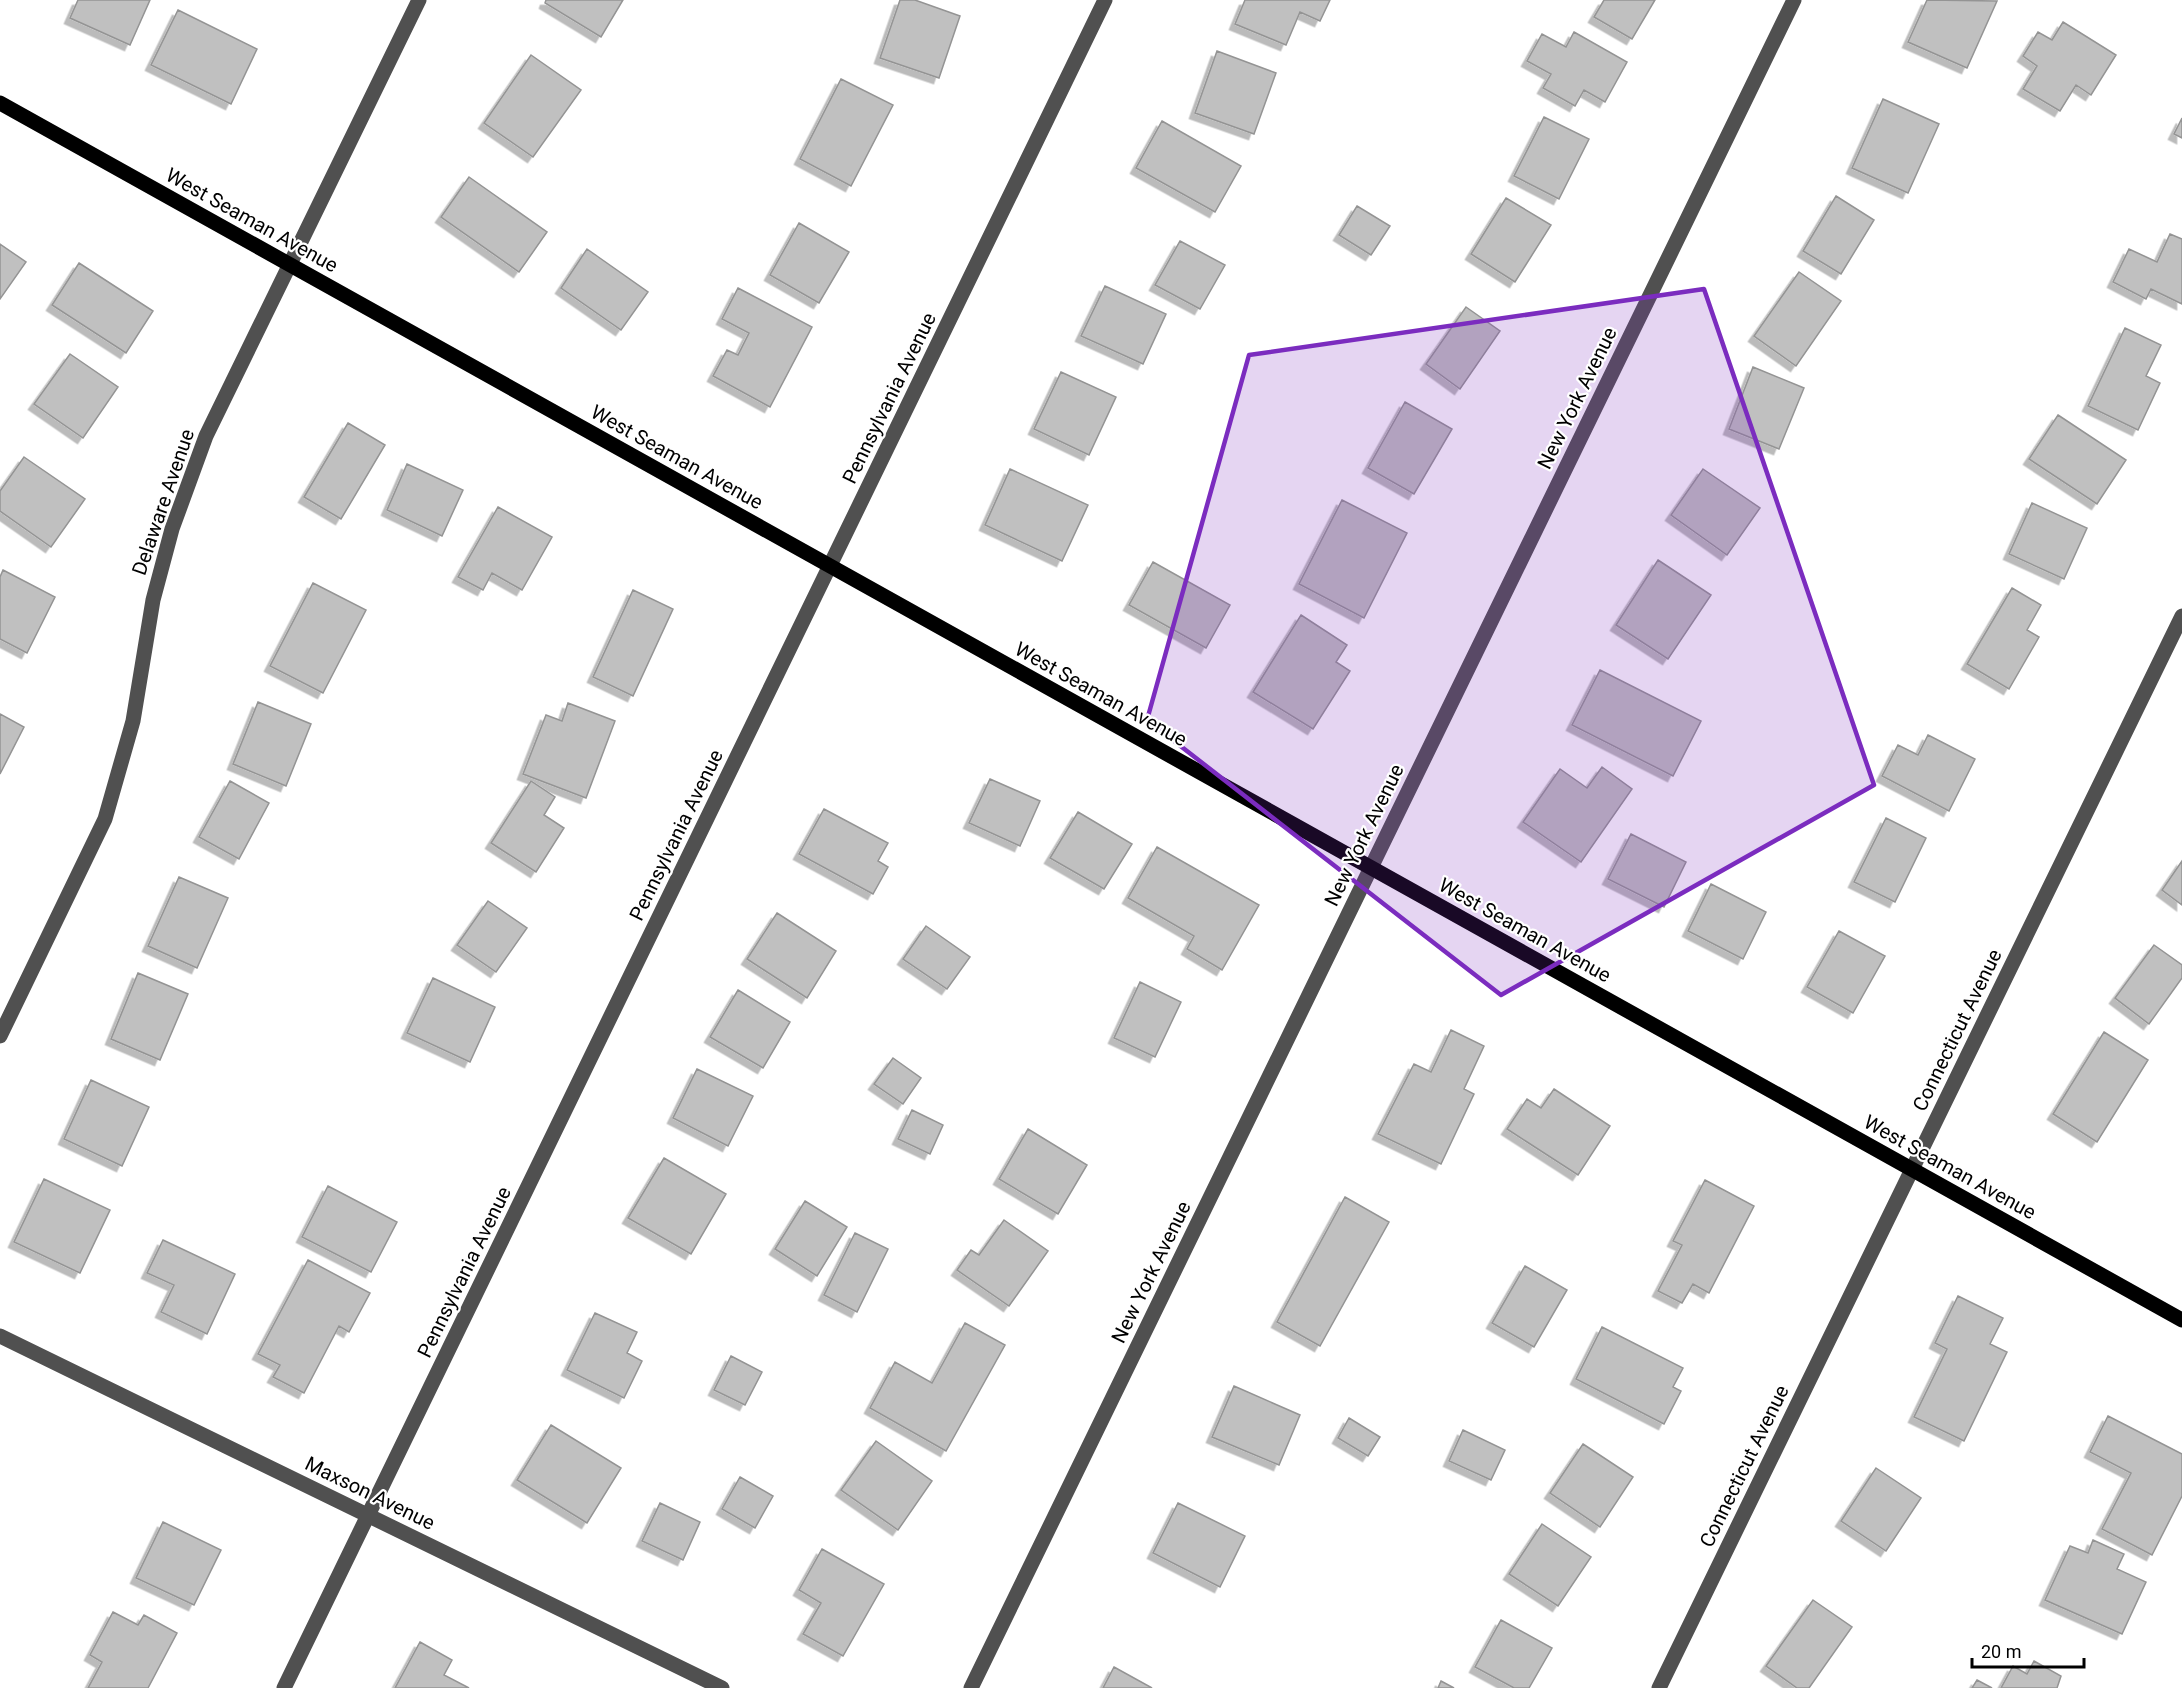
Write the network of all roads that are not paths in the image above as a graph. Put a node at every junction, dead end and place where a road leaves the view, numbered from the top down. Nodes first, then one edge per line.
1 (419, 0) edge
2 (1105, 0) edge
3 (1794, 0) edge
4 (0, 103) edge
5 (290, 265) junction
6 (830, 567) junction
7 (2182, 616) edge
8 (1371, 868) junction
9 (0, 1036) edge
10 (1912, 1170) junction
11 (2182, 1320) edge
12 (0, 1336) edge
13 (369, 1515) junction
14 (284, 1688) edge
15 (722, 1688) edge
16 (972, 1688) edge
17 (1659, 1688) edge

1 - 5 street, Delaware Avenue
2 - 6 street, Pennsylvania Avenue
3 - 8 street, New York Avenue
4 - 5 main road, West Seaman Avenue
5 - 6 main road, West Seaman Avenue
5 - 9 street, Delaware Avenue
6 - 8 main road, West Seaman Avenue
6 - 13 street, Pennsylvania Avenue
7 - 10 street, Connecticut Avenue
8 - 10 main road, West Seaman Avenue
8 - 16 street, New York Avenue
10 - 11 main road, West Seaman Avenue
10 - 17 street, Connecticut Avenue
12 - 13 street, Maxson Avenue
13 - 14 street, Pennsylvania Avenue
13 - 15 street, Maxson Avenue

